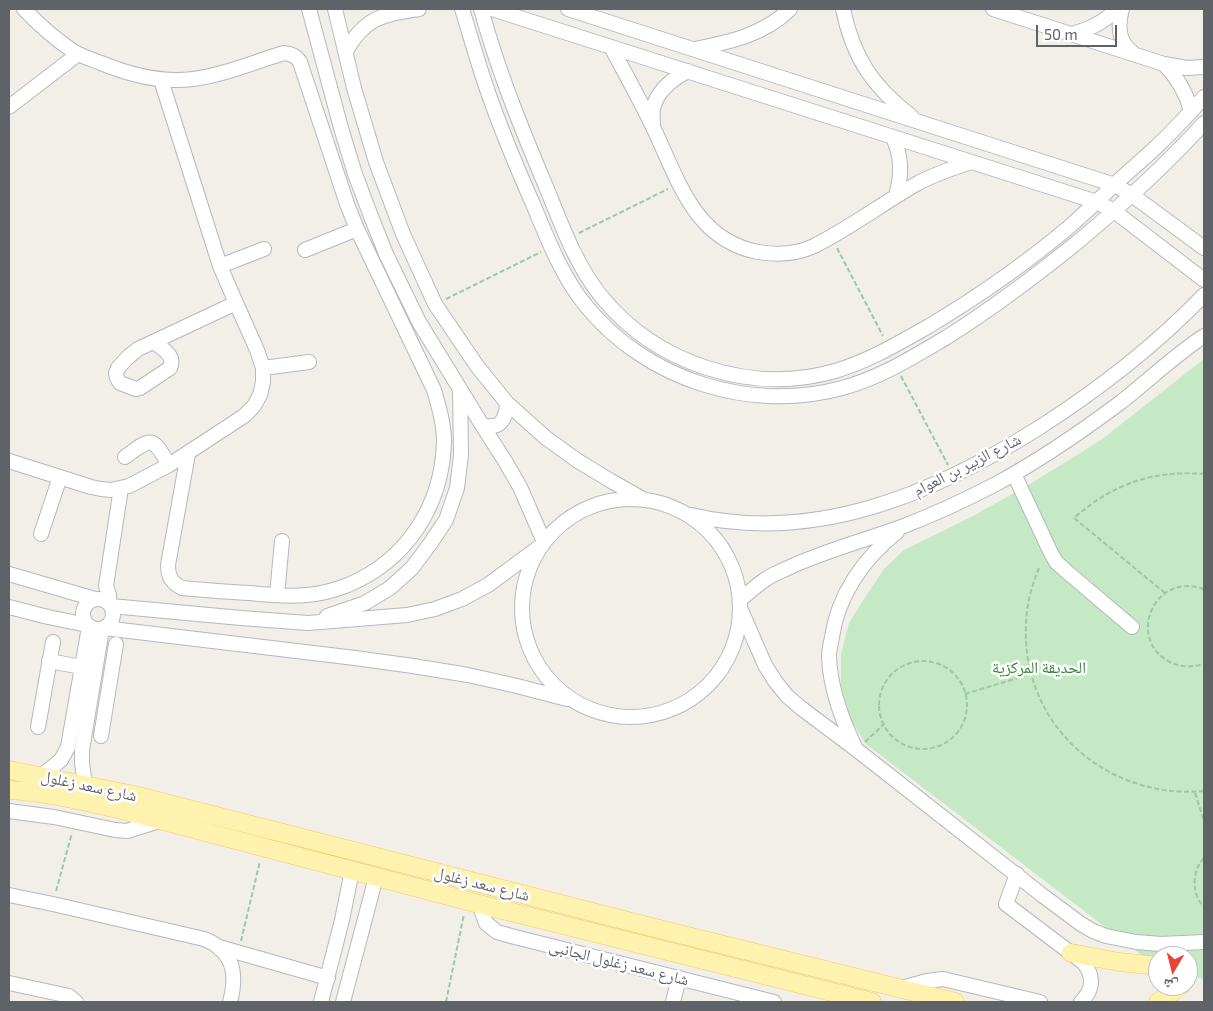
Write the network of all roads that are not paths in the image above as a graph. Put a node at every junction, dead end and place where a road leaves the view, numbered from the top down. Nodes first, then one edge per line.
1 (24, 9) edge
2 (309, 9) edge
3 (335, 9) edge
4 (419, 9) edge
5 (462, 9) edge
6 (481, 9) edge
7 (492, 9) edge
8 (568, 9) edge
9 (790, 9) edge
10 (843, 9) edge
11 (994, 9) edge
12 (1118, 9) edge
13 (1122, 9) edge
14 (1072, 34) junction
15 (611, 46) junction
16 (693, 49) junction
17 (346, 51) junction
18 (78, 54) junction
19 (1134, 54) junction
20 (1164, 64) junction
21 (1204, 67) edge
22 (752, 68) junction
23 (688, 71) junction
24 (162, 80) junction
25 (745, 89) junction
26 (1204, 97) edge
27 (9, 107) edge
28 (1191, 112) junction
29 (917, 121) junction
30 (1204, 123) edge
31 (653, 126) junction
32 (893, 137) junction
33 (971, 162) junction
34 (1114, 185) junction
35 (896, 196) junction
36 (1132, 196) junction
37 (1097, 202) junction
38 (1114, 211) junction
39 (357, 230) junction
40 (568, 239) junction
41 (551, 247) junction
42 (1204, 248) edge
43 (264, 249) dead end
44 (306, 250) dead end
45 (220, 266) junction
46 (1204, 280) edge
47 (1204, 295) edge
48 (236, 303) junction
49 (1204, 336) edge
50 (154, 342) dead end
51 (309, 362) dead end
52 (263, 368) junction
53 (808, 377) junction
54 (460, 388) junction
55 (812, 394) junction
56 (507, 403) junction
57 (482, 425) junction
58 (188, 454) junction
59 (125, 457) dead end
60 (9, 461) edge
61 (169, 465) junction
62 (1014, 474) junction
63 (60, 477) junction
64 (121, 488) junction
65 (646, 500) junction
66 (685, 514) junction
67 (905, 525) junction
68 (41, 534) dead end
69 (282, 540) dead end
70 (542, 544) junction
71 (9, 574) edge
72 (277, 595) junction
73 (103, 602) junction
74 (739, 603) junction
75 (9, 607) edge
76 (308, 623) junction
77 (95, 627) junction
78 (1132, 627) dead end
79 (53, 642) dead end
80 (116, 644) dead end
81 (49, 661) junction
82 (88, 670) junction
83 (110, 675) junction
84 (575, 702) junction
85 (38, 728) dead end
86 (101, 736) dead end
87 (68, 747) junction
88 (82, 750) junction
89 (856, 750) junction
90 (9, 770) edge
91 (41, 776) junction
92 (85, 785) junction
93 (9, 790) edge
94 (9, 811) edge
95 (163, 820) junction
96 (352, 871) junction
97 (1017, 874) junction
98 (376, 877) junction
99 (9, 895) edge
100 (473, 902) junction
101 (342, 920) junction
102 (363, 926) junction
103 (659, 930) junction
104 (1204, 942) edge
105 (219, 947) junction
106 (654, 948) junction
107 (1070, 953) junction
108 (1148, 965) edge
109 (328, 978) junction
110 (679, 978) junction
111 (9, 982) edge
112 (901, 988) junction
113 (76, 1002) edge
114 (230, 1002) edge
115 (321, 1002) edge
116 (343, 1002) edge
117 (673, 1002) edge
118 (774, 1002) edge
119 (872, 1002) edge
120 (955, 1002) edge
121 (1040, 1002) edge
122 (1081, 1002) edge

1 - 18 street
2 - 54 street
3 - 17 street
4 - 17 street
5 - 41 street
6 - 40 street
7 - 15 street
8 - 16 street
9 - 16 street
10 - 29 street
11 - 14 street
12 - 14 street
13 - 19 street
14 - 19 street
15 - 23 street
15 - 31 street
16 - 22 street
17 - 56 street
18 - 24 street
18 - 27 street
19 - 20 street
20 - 21 street
20 - 28 street
22 - 25 street
22 - 29 street
23 - 25 street
23 - 31 street
24 - 39 street
24 - 45 street
25 - 32 street
26 - 28 street
28 - 34 street
29 - 34 street
30 - 36 street
31 - 35 street
32 - 33 street
32 - 35 street
33 - 35 street
33 - 37 street
34 - 36 street
34 - 37 street
36 - 38 street
36 - 42 street
37 - 38 street
37 - 53 street
38 - 46 street
38 - 55 street
39 - 44 street
39 - 72 street
40 - 41 street
40 - 53 street
41 - 55 street
43 - 45 street
45 - 48 street
47 - 66 street, شارع الزبير بن العوام
48 - 50 street
48 - 52 street
49 - 62 street, شارع الزبير بن العوام
51 - 52 street
52 - 58 street
53 - 55 street
54 - 57 street
54 - 76 street
56 - 57 street
56 - 65 street
57 - 70 street
58 - 61 street
58 - 72 street
59 - 61 street
60 - 63 street
61 - 64 street
62 - 67 street, شارع الزبير بن العوام
62 - 78 street
63 - 64 street
63 - 68 street
64 - 73 street
65 - 66 street
65 - 70 street
66 - 74 street
67 - 74 street, شارع الزبير بن العوام
67 - 89 street
69 - 72 street
70 - 76 street
70 - 84 street
71 - 73 street
73 - 76 street
73 - 77 street
73 - 77 street
74 - 84 street
74 - 89 street
75 - 77 street
77 - 82 street
77 - 84 street
79 - 81 street
80 - 83 street
81 - 82 street
81 - 85 street
82 - 83 street
82 - 87 street
82 - 88 street
83 - 86 street
87 - 88 street
87 - 91 street
88 - 92 street
89 - 97 street
90 - 91 main road, شارع سعد زغلول
91 - 92 main road, شارع سعد زغلول
92 - 103 main road, شارع سعد زغلول
93 - 95 main road, شارع سعد زغلول
94 - 95 street
95 - 96 main road, شارع سعد زغلول
96 - 98 main road, شارع سعد زغلول
96 - 101 street
97 - 104 street
97 - 107 street
98 - 100 main road, شارع سعد زغلول
98 - 102 street
99 - 105 street
100 - 106 main road, شارع سعد زغلول
100 - 110 street, شارع سعد زغلول الجانبى
101 - 102 street
101 - 109 street
102 - 116 street
103 - 106 main road
103 - 112 main road, شارع سعد زغلول
105 - 109 street
105 - 114 street
106 - 119 main road, شارع سعد زغلول
107 - 108 main road
107 - 122 street
109 - 115 street
110 - 117 street
110 - 118 street, شارع سعد زغلول الجانبى
111 - 113 street
112 - 120 main road, شارع سعد زغلول
112 - 121 street

